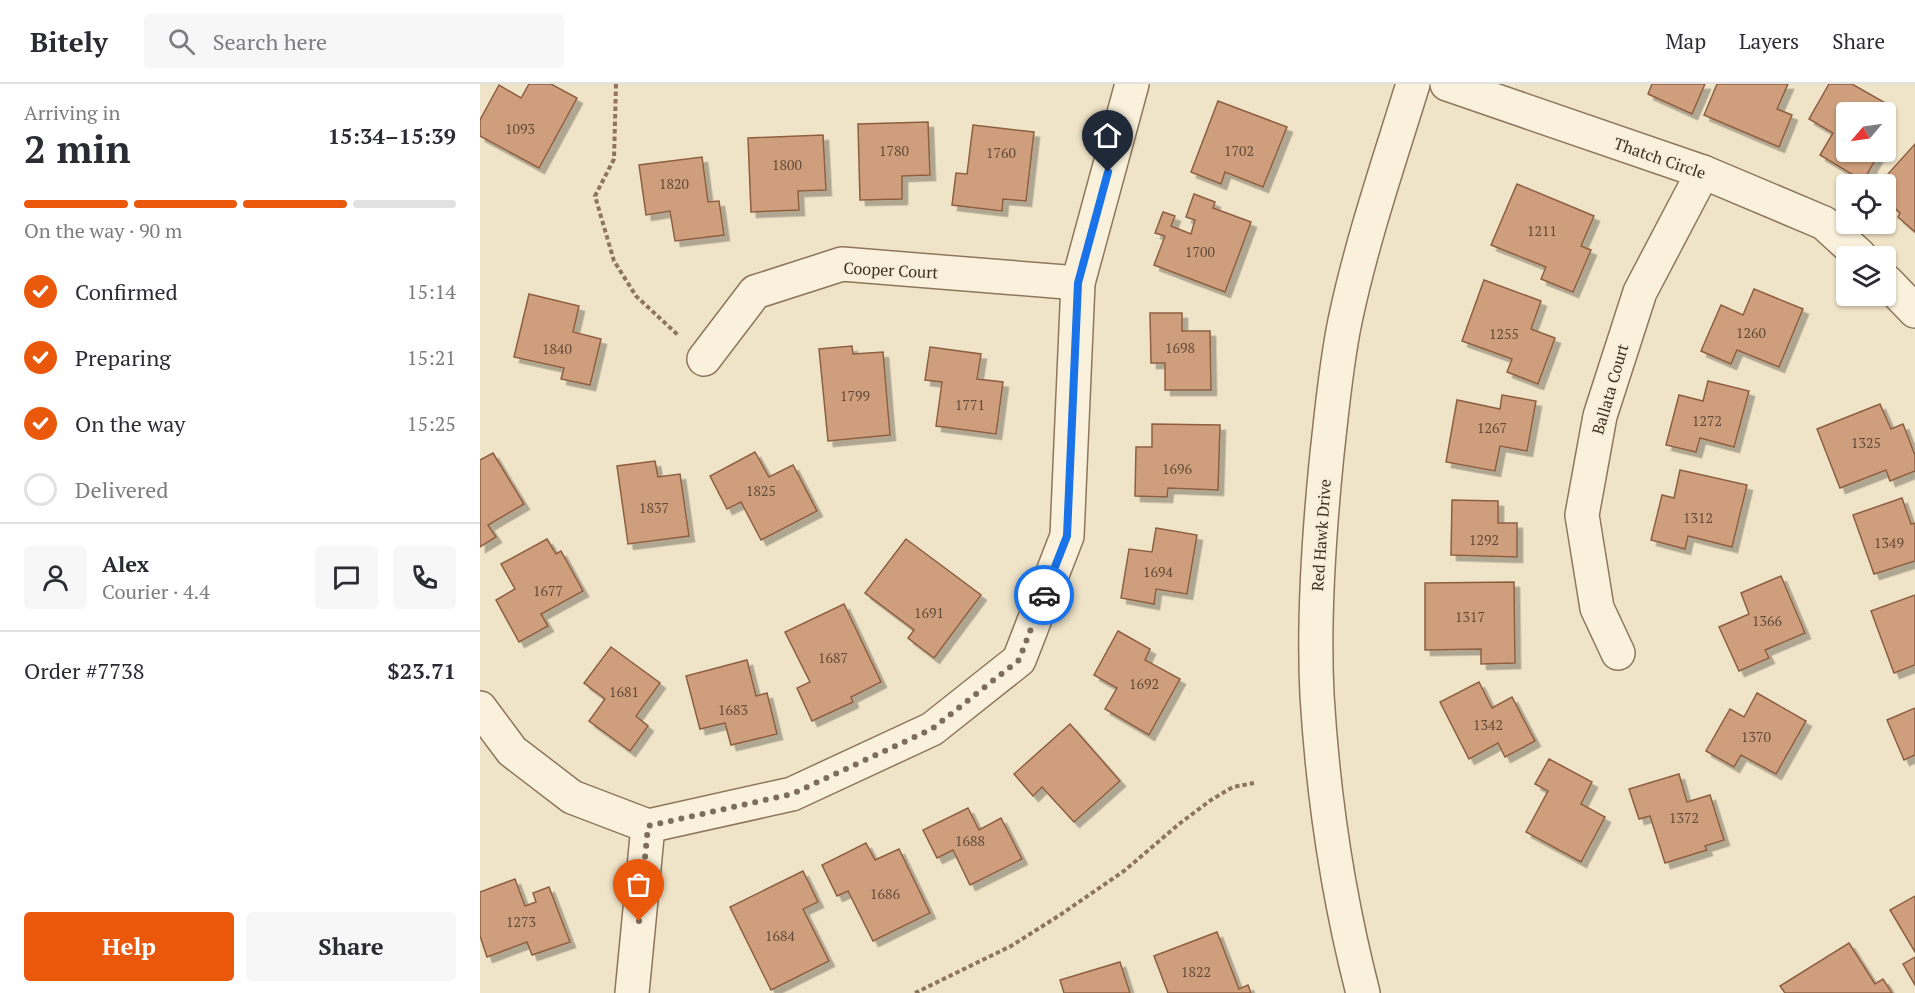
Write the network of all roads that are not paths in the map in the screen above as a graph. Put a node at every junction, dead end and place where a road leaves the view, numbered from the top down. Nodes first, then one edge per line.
1 (1132, 84) edge
2 (1413, 84) edge
3 (1447, 84) edge
4 (1703, 172) junction
5 (1849, 246) edge
6 (1078, 283) junction
7 (1896, 291) edge
8 (1915, 311) edge
9 (704, 359) road end
10 (1618, 653) dead end
11 (480, 708) edge
12 (648, 826) junction
13 (632, 993) edge
14 (1363, 993) edge

1 - 6 street
2 - 14 street, Red Hawk Drive
3 - 4 street, Thatch Circle
4 - 5 street, Thatch Circle
4 - 10 street, Ballata Court
6 - 9 street, Cooper Court
6 - 12 street
7 - 8 street
11 - 12 street
12 - 13 street

